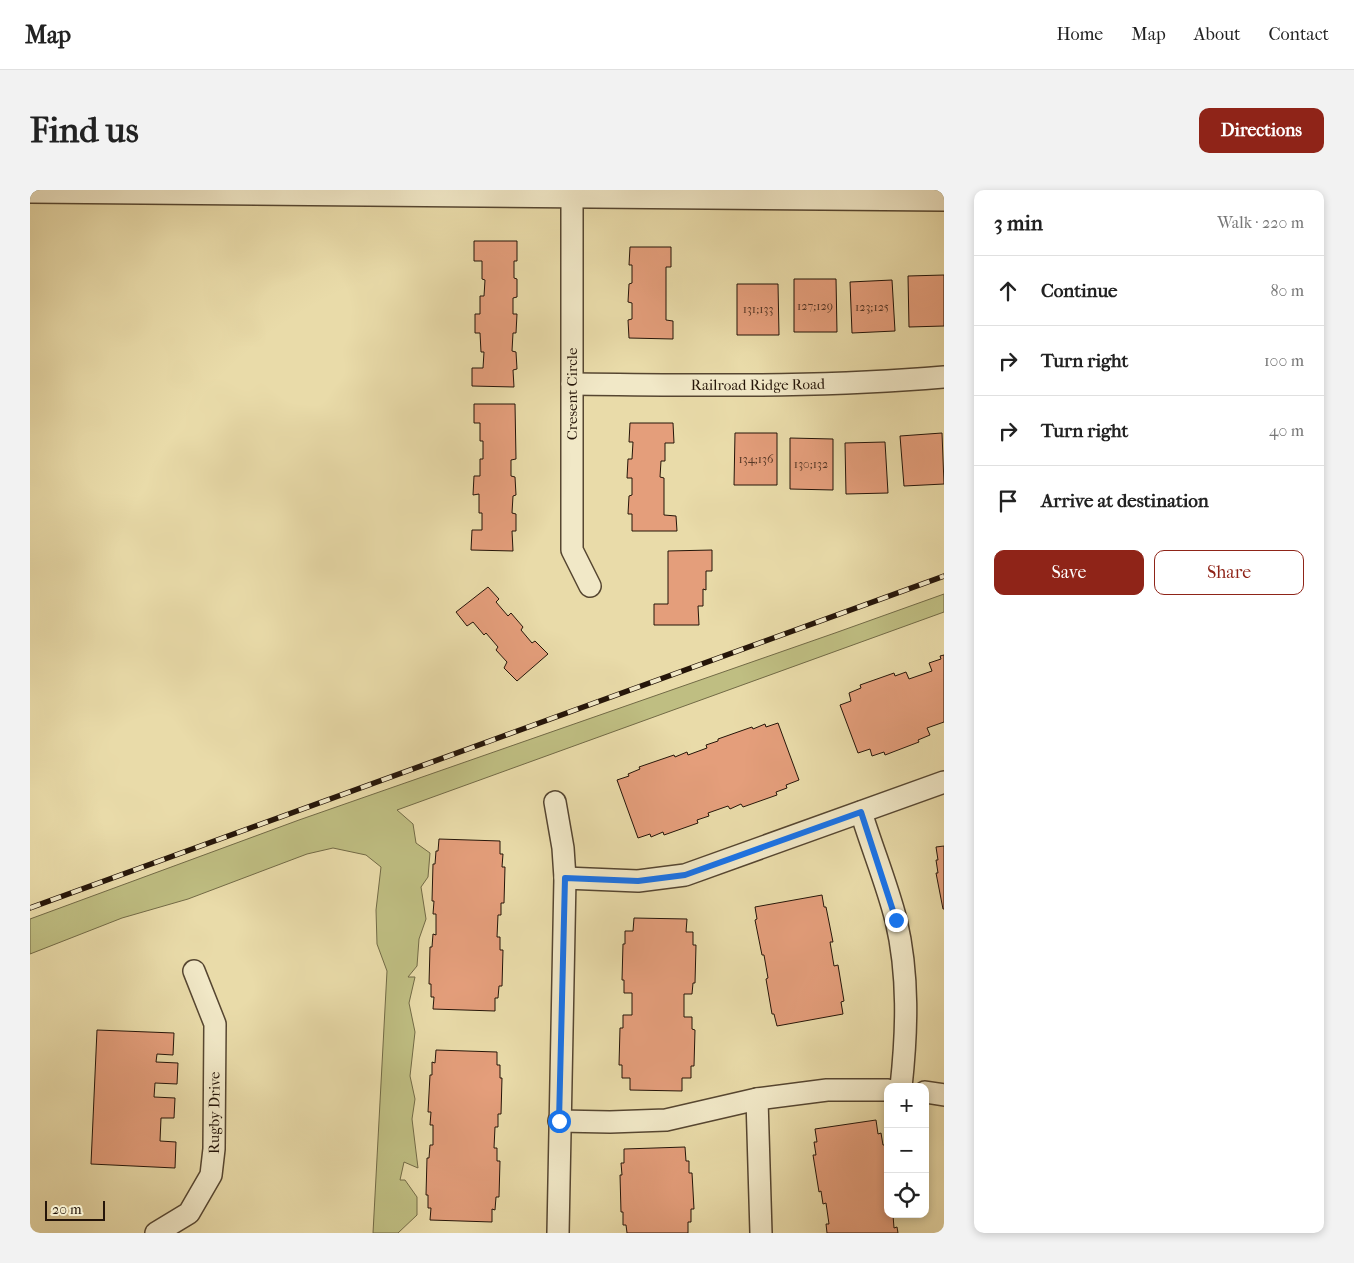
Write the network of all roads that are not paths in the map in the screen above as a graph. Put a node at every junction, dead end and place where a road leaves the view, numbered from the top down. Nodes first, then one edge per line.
1 (30, 192) edge
2 (391, 193) edge
3 (830, 195) edge
4 (572, 198) junction
5 (944, 200) edge
6 (944, 377) edge
7 (572, 384) junction
8 (590, 586) dead end
9 (944, 782) edge
10 (555, 802) dead end
11 (861, 812) junction
12 (565, 878) junction
13 (194, 972) dead end
14 (901, 1083) edge
15 (884, 1090) edge
16 (929, 1093) edge
17 (944, 1095) edge
18 (757, 1099) junction
19 (559, 1121) junction
20 (156, 1233) edge
21 (558, 1233) edge
22 (761, 1233) edge

1 - 2 street
2 - 4 street
3 - 4 street
3 - 5 street
4 - 7 street, Cresent Circle
6 - 7 street, Railroad Ridge Road
7 - 8 street, Cresent Circle
9 - 11 street
10 - 12 street
11 - 12 street
11 - 14 street
12 - 19 street
13 - 20 street, Rugby Drive
15 - 18 street
16 - 17 street
18 - 19 street
18 - 22 street
19 - 21 street

